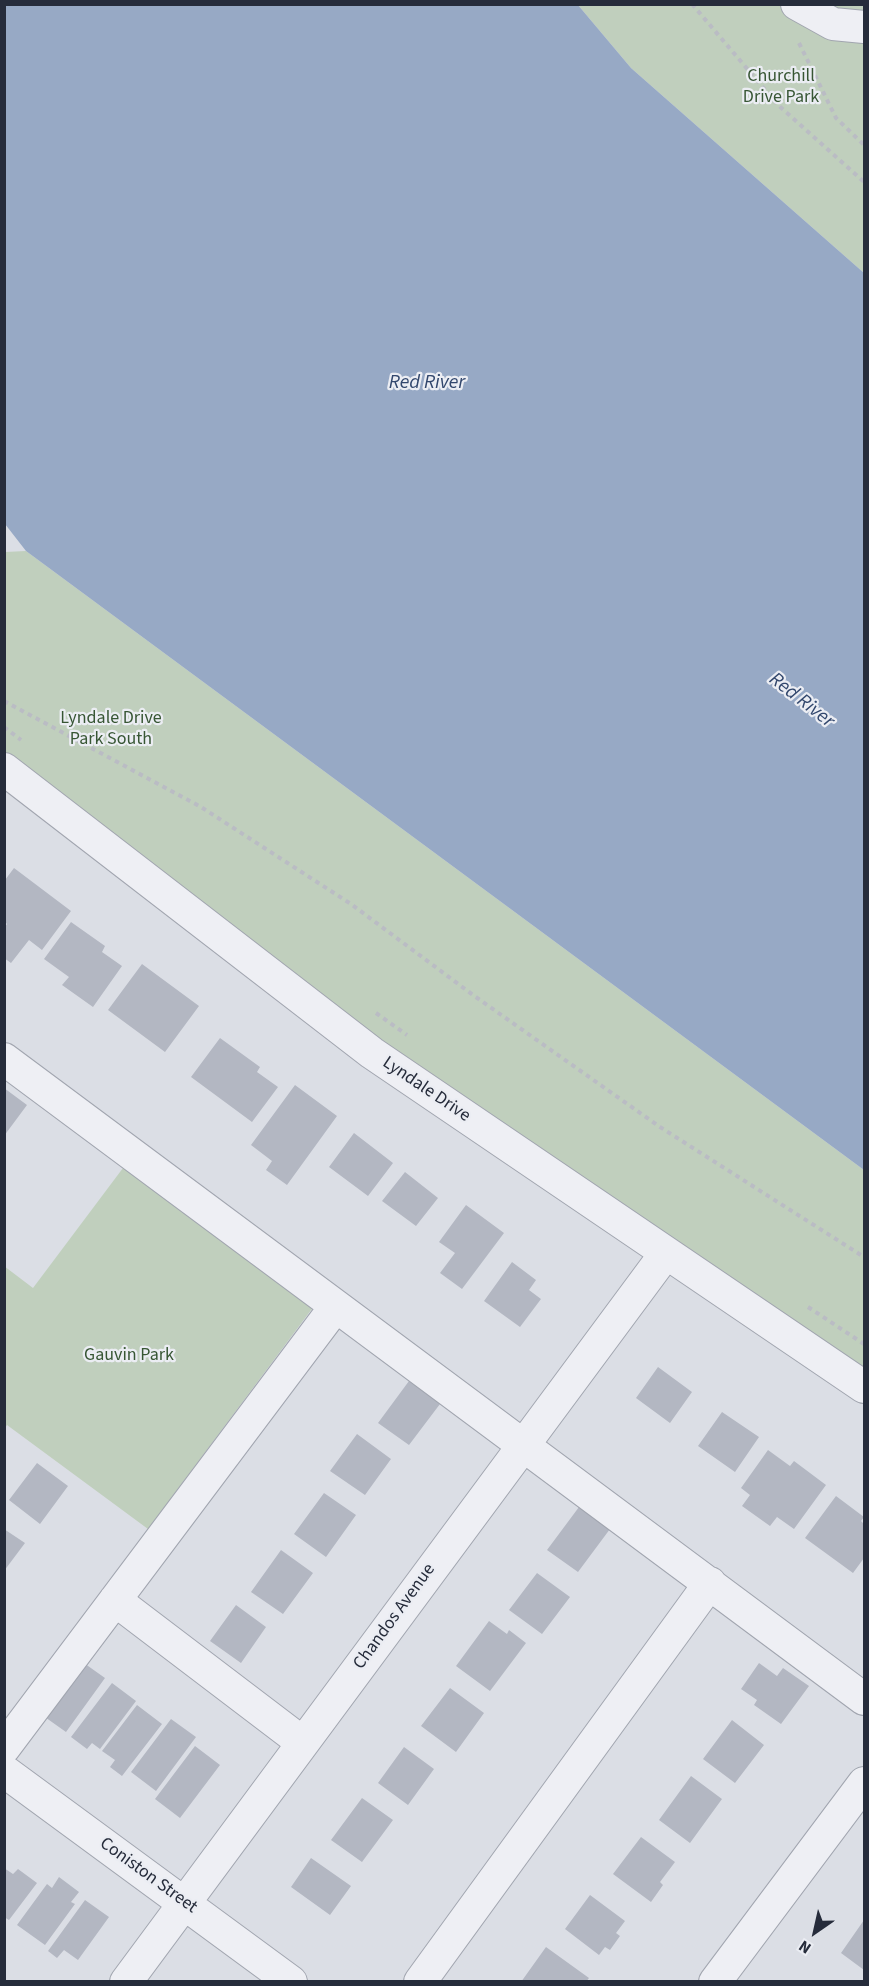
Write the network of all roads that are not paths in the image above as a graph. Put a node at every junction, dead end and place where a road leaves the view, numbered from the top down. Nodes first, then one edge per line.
1 (797, 4) edge
2 (864, 27) edge
3 (4, 768) edge
4 (4, 1059) edge
5 (666, 1253) junction
6 (336, 1306) junction
7 (864, 1387) edge
8 (523, 1445) junction
9 (710, 1583) junction
10 (115, 1600) junction
11 (864, 1699) edge
12 (303, 1743) junction
13 (4, 1748) edge
14 (4, 1771) edge
15 (864, 1783) edge
16 (185, 1902) junction
17 (126, 1982) edge
18 (291, 1982) edge
19 (420, 1982) edge
20 (715, 1982) edge

1 - 2 street
3 - 5 street, Lyndale Drive
4 - 6 street
5 - 7 street, Lyndale Drive
5 - 8 street, Chandos Avenue
6 - 8 street
6 - 10 street
8 - 9 street
8 - 12 street, Chandos Avenue
9 - 11 street
9 - 19 street
10 - 12 street
10 - 13 street
12 - 16 street, Chandos Avenue
14 - 16 street, Coniston Street
15 - 20 street
16 - 17 street, Chandos Avenue
16 - 18 street, Coniston Street

